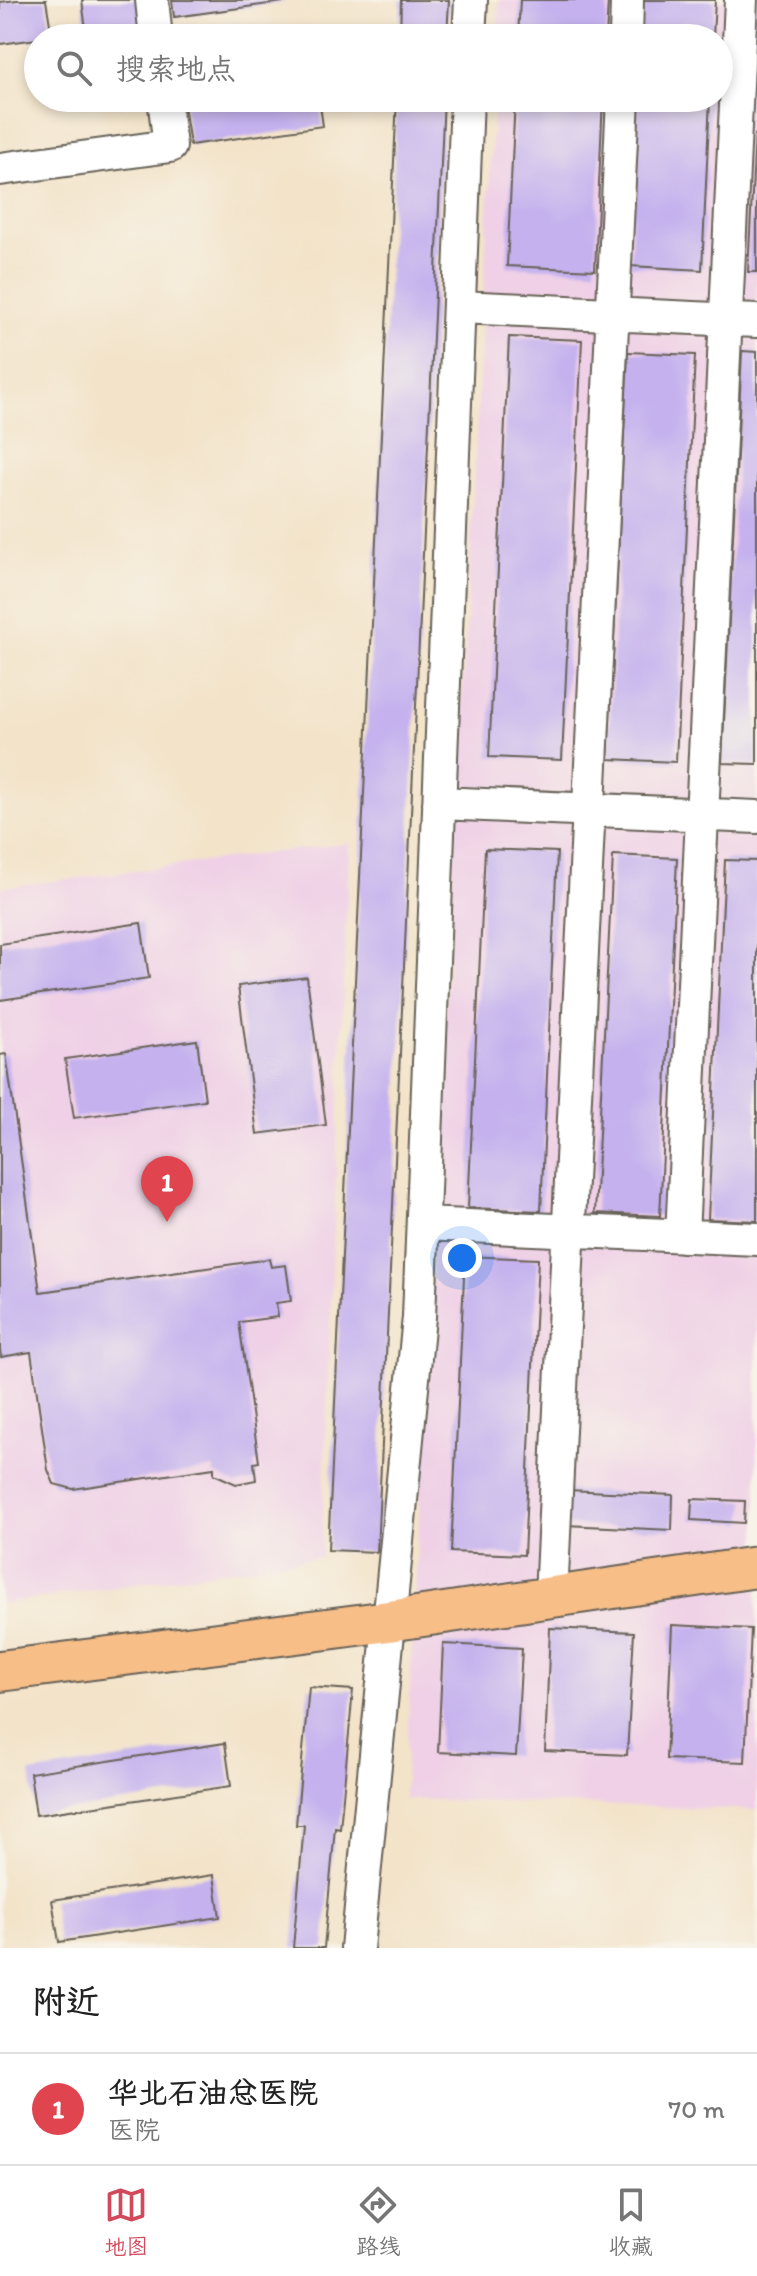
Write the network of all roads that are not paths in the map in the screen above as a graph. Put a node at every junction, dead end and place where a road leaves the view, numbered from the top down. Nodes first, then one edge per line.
1 (152, 0) edge
2 (471, 0) edge
3 (627, 0) edge
4 (741, 0) edge
5 (155, 24) edge
6 (470, 24) edge
7 (626, 24) edge
8 (166, 112) edge
9 (466, 112) edge
10 (622, 112) edge
11 (0, 169) edge
12 (459, 307) junction
13 (612, 314) junction
14 (741, 320) edge
15 (439, 803) junction
16 (589, 810) junction
17 (702, 815) junction
18 (757, 817) edge
19 (423, 1224) junction
20 (569, 1231) junction
21 (682, 1236) junction
22 (757, 1239) edge
23 (757, 1567) edge
24 (551, 1597) junction
25 (389, 1621) junction
26 (0, 1671) edge
27 (357, 1948) edge

1 - 5 street
2 - 6 street
3 - 7 street
4 - 14 street
8 - 11 street
9 - 12 street
10 - 13 street
12 - 13 street
12 - 15 street
13 - 14 street
13 - 16 street
14 - 17 street
15 - 16 street
15 - 19 street
16 - 17 street
16 - 20 street
17 - 18 street
17 - 21 street
19 - 20 street
19 - 25 street
20 - 21 street
20 - 24 street
21 - 22 street
23 - 24 main road
24 - 25 main road
25 - 26 main road
25 - 27 street

